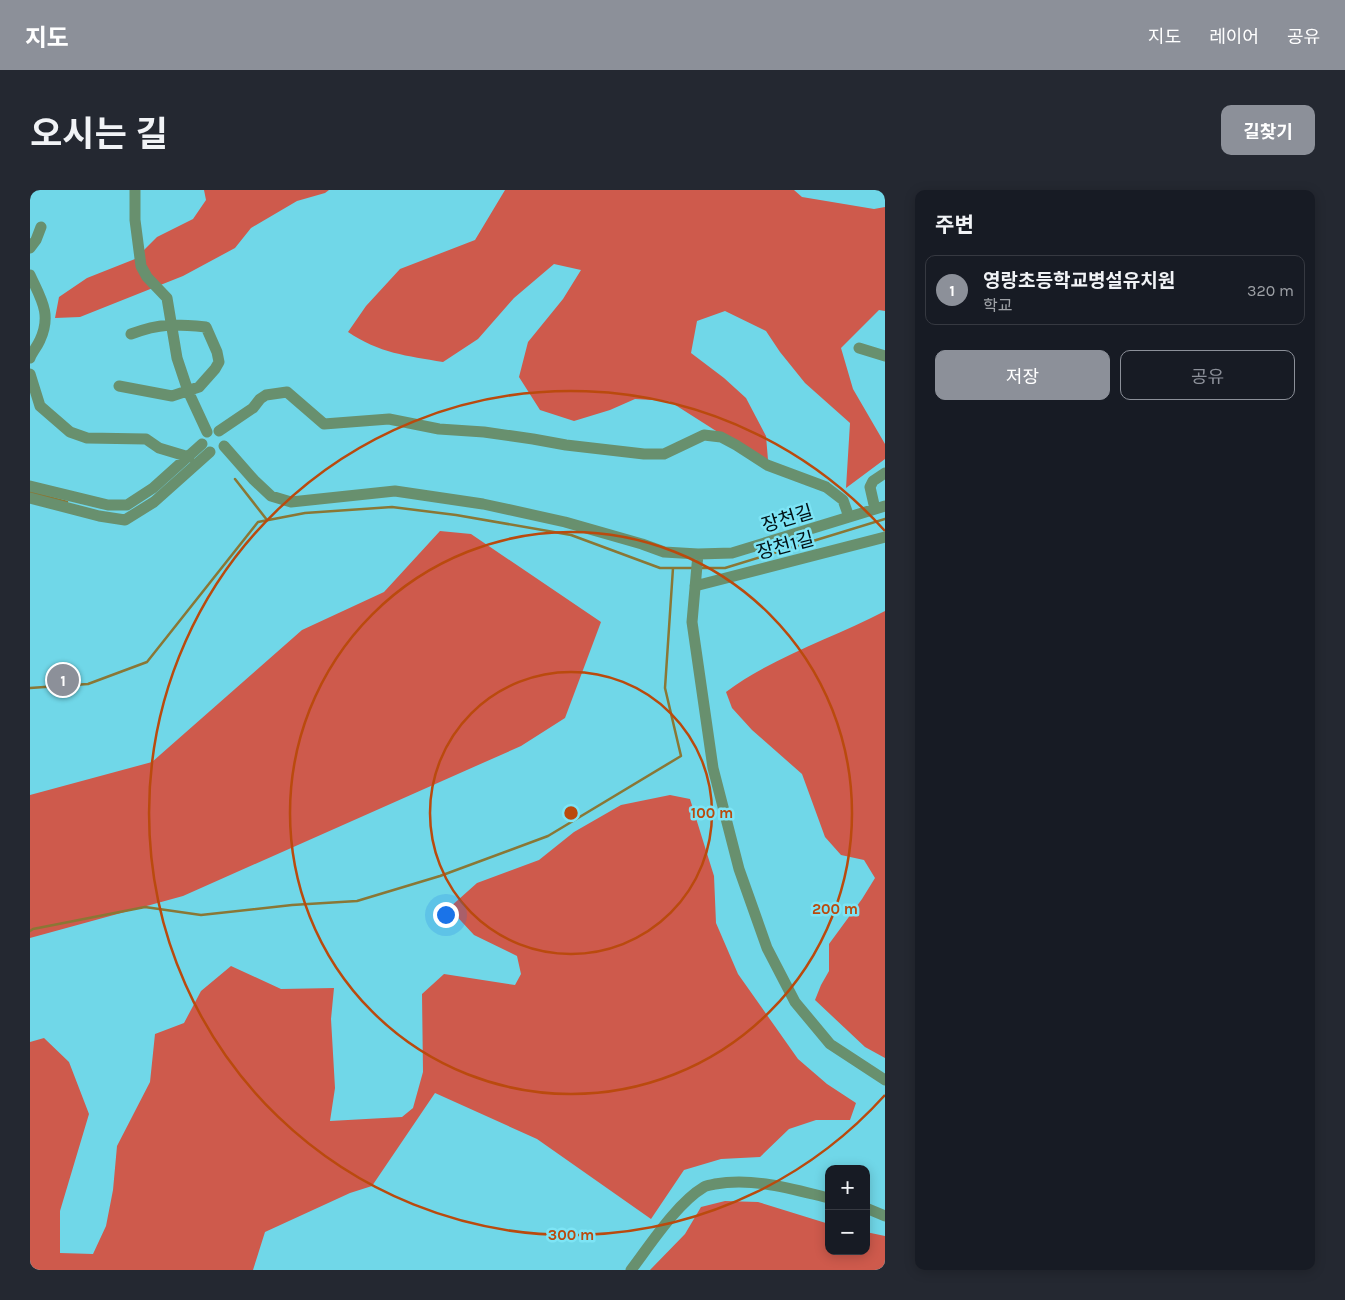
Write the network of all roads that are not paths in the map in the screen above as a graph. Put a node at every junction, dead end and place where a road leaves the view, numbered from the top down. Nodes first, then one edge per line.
1 (135, 190) edge
2 (41, 227) dead end
3 (30, 248) edge
4 (30, 275) edge
5 (172, 324) junction
6 (131, 334) dead end
7 (859, 348) dead end
8 (885, 356) edge
9 (30, 358) edge
10 (30, 374) edge
11 (119, 386) dead end
12 (188, 391) junction
13 (213, 431) junction
14 (224, 446) junction
15 (206, 448) junction
16 (189, 457) junction
17 (885, 473) edge
18 (30, 486) edge
19 (30, 498) edge
20 (880, 507) edge
21 (849, 517) junction
22 (885, 537) edge
23 (698, 556) junction
24 (695, 583) junction
25 (885, 1080) edge
26 (825, 1197) edge
27 (870, 1210) edge
28 (885, 1216) edge
29 (631, 1270) edge

1 - 5 street
2 - 3 street
4 - 9 street
5 - 6 street
5 - 12 street
5 - 12 street
7 - 8 street
10 - 16 street
11 - 12 street
12 - 13 street
13 - 14 street
13 - 15 street
13 - 21 street
14 - 15 street
14 - 23 street, 장천길
15 - 16 street
15 - 19 street
16 - 18 street
17 - 20 street
20 - 21 street, 장천길
21 - 23 street, 장천길
22 - 24 street, 장천1길
23 - 24 street
24 - 25 street
26 - 29 street
27 - 28 street

